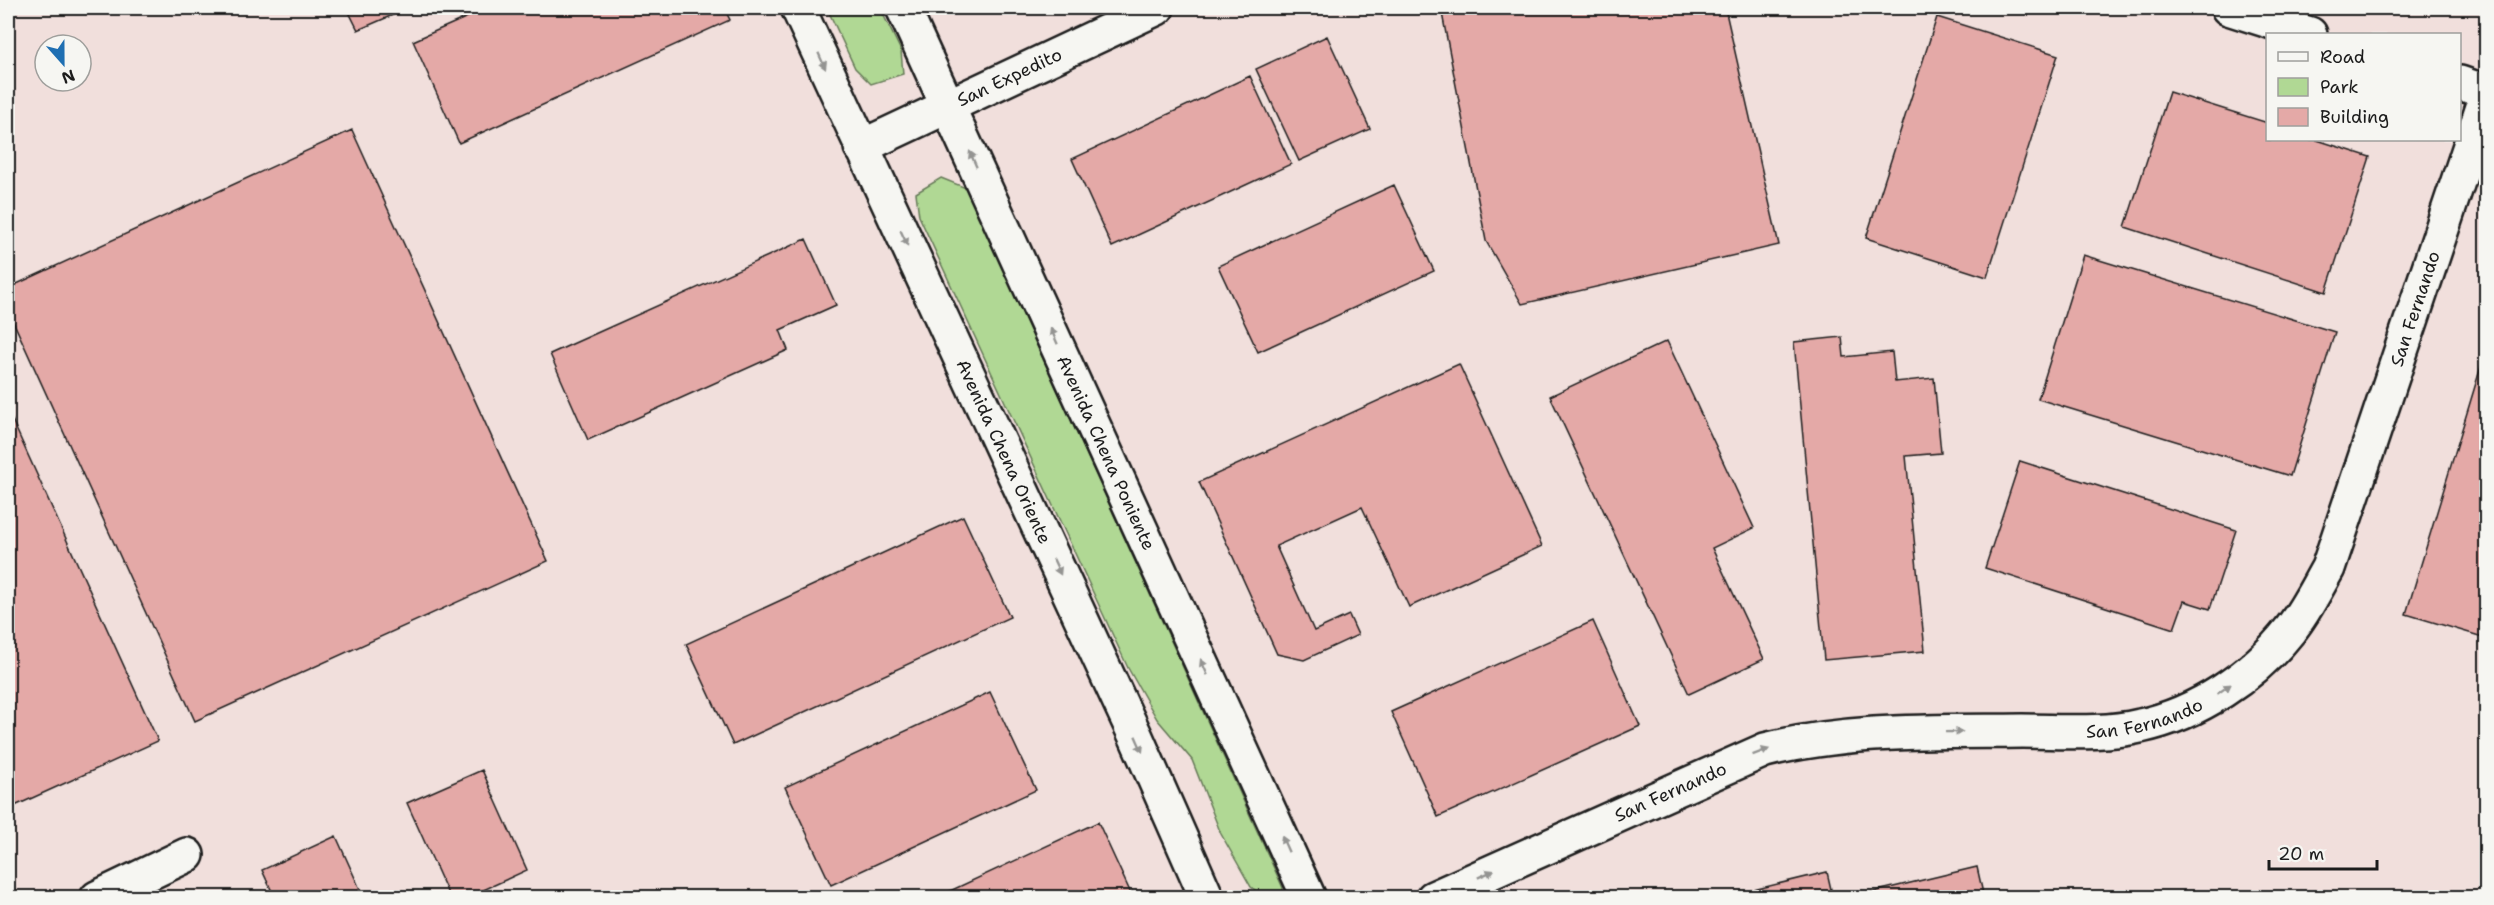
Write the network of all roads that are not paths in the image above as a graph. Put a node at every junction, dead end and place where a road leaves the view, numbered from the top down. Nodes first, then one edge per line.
1 (798, 8) edge
2 (903, 8) edge
3 (1157, 8) edge
4 (2228, 8) edge
5 (2307, 33) edge
6 (2461, 83) edge
7 (2487, 92) edge
8 (2487, 98) edge
9 (949, 105) junction
10 (861, 147) junction
11 (187, 855) dead end
12 (97, 897) edge
13 (1207, 897) edge
14 (1309, 897) edge
15 (1433, 897) edge

1 -> 10 street, Avenida Chena Oriente
2 - 9 street, Avenida Chena Poniente
3 - 9 street, San Expedito
4 - 5 street
6 - 7 street
15 -> 8 street, San Fernando
9 - 10 street, San Expedito
14 -> 9 street, Avenida Chena Poniente
10 -> 13 street, Avenida Chena Oriente
11 - 12 street

